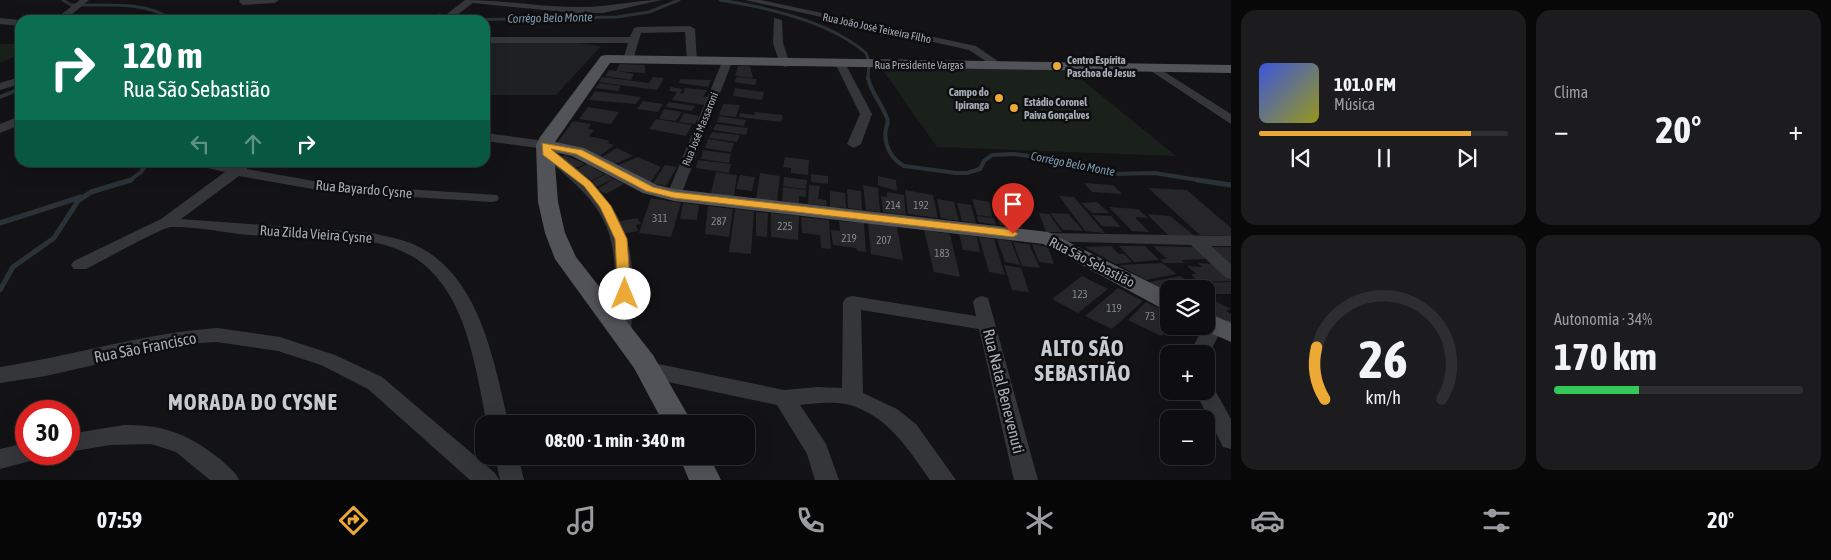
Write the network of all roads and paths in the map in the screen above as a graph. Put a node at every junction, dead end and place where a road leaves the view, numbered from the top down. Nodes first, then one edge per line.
1 (275, 0) edge
2 (471, 0) edge
3 (658, 0) edge
4 (749, 0) edge
5 (788, 0) edge
6 (243, 2) dead end
7 (81, 3) edge
8 (781, 8) junction
9 (65, 15) edge
10 (451, 15) edge
11 (777, 20) dead end
12 (0, 21) edge
13 (15, 23) edge
14 (490, 40) edge
15 (633, 40) junction
16 (628, 60) junction
17 (692, 61) junction
18 (727, 62) junction
19 (785, 64) junction
20 (841, 64) junction
21 (1000, 66) junction
22 (1152, 67) junction
23 (1231, 69) edge
24 (15, 82) edge
25 (0, 87) edge
26 (1210, 106) junction
27 (1231, 106) edge
28 (1231, 120) edge
29 (15, 122) edge
30 (0, 129) edge
31 (490, 138) edge
32 (854, 144) dead end
33 (546, 149) junction
34 (242, 167) edge
35 (245, 167) edge
36 (674, 195) junction
37 (492, 198) dead end
38 (167, 222) junction
39 (1048, 238) junction
40 (1196, 241) junction
41 (1231, 241) edge
42 (80, 265) dead end
43 (1231, 273) edge
44 (1160, 297) edge
45 (982, 302) dead end
46 (986, 324) junction
47 (1221, 327) edge
48 (621, 333) junction
49 (1206, 345) edge
50 (649, 370) junction
51 (0, 375) edge
52 (853, 397) junction
53 (784, 398) junction
54 (1210, 400) edge
55 (496, 415) edge
56 (674, 415) edge
57 (80, 440) edge
58 (1231, 440) edge
59 (15, 456) edge
60 (0, 459) edge
61 (508, 465) edge
62 (698, 465) edge
63 (227, 480) edge
64 (487, 480) edge
65 (512, 480) edge
66 (705, 480) edge
67 (827, 480) edge
68 (944, 480) edge
69 (1026, 480) edge

1 - 6 street
2 - 3 street
2 - 10 street
4 - 8 street, Rua João José Teixeira Filho
5 - 8 street
7 - 9 street
8 - 21 street, Rua João José Teixeira Filho
11 - 19 street
12 - 13 street
14 - 15 street
15 - 16 street
15 - 17 street
16 - 17 main road, Rua Presidente Vargas
16 - 33 main road, Rua Presidente Vargas
17 - 18 main road, Rua Presidente Vargas
18 - 19 main road, Rua Presidente Vargas
18 - 36 street, Rua José Massaroni
19 - 20 main road, Rua Presidente Vargas
20 - 21 main road, Rua Presidente Vargas
20 - 32 street
21 - 22 main road, Rua Presidente Vargas
22 - 23 main road, Rua Presidente Vargas
22 - 26 street
24 - 25 street
26 - 27 street
26 - 28 street
29 - 30 street
31 - 33 street
33 - 36 main road, Rua São Sebastião
33 - 48 main road
33 - 48 street
34 - 38 street
35 - 37 street, Rua Bayardo Cysne
36 - 39 main road, Rua São Sebastião
38 - 42 street
38 - 55 street, Rua Zilda Vieira Cysne
39 - 40 street
39 - 44 main road, Rua São Sebastião
40 - 41 street
40 - 43 street
45 - 46 street, Rua Natal Benevenuti
46 - 52 street
46 - 69 street, Rua Natal Benevenuti
47 - 49 street
48 - 50 main road
50 - 53 street
50 - 56 main road
51 - 64 street, Rua São Francisco
52 - 53 street
52 - 68 street
53 - 67 street
54 - 58 street
57 - 63 street
59 - 60 street
61 - 65 street
62 - 66 main road

